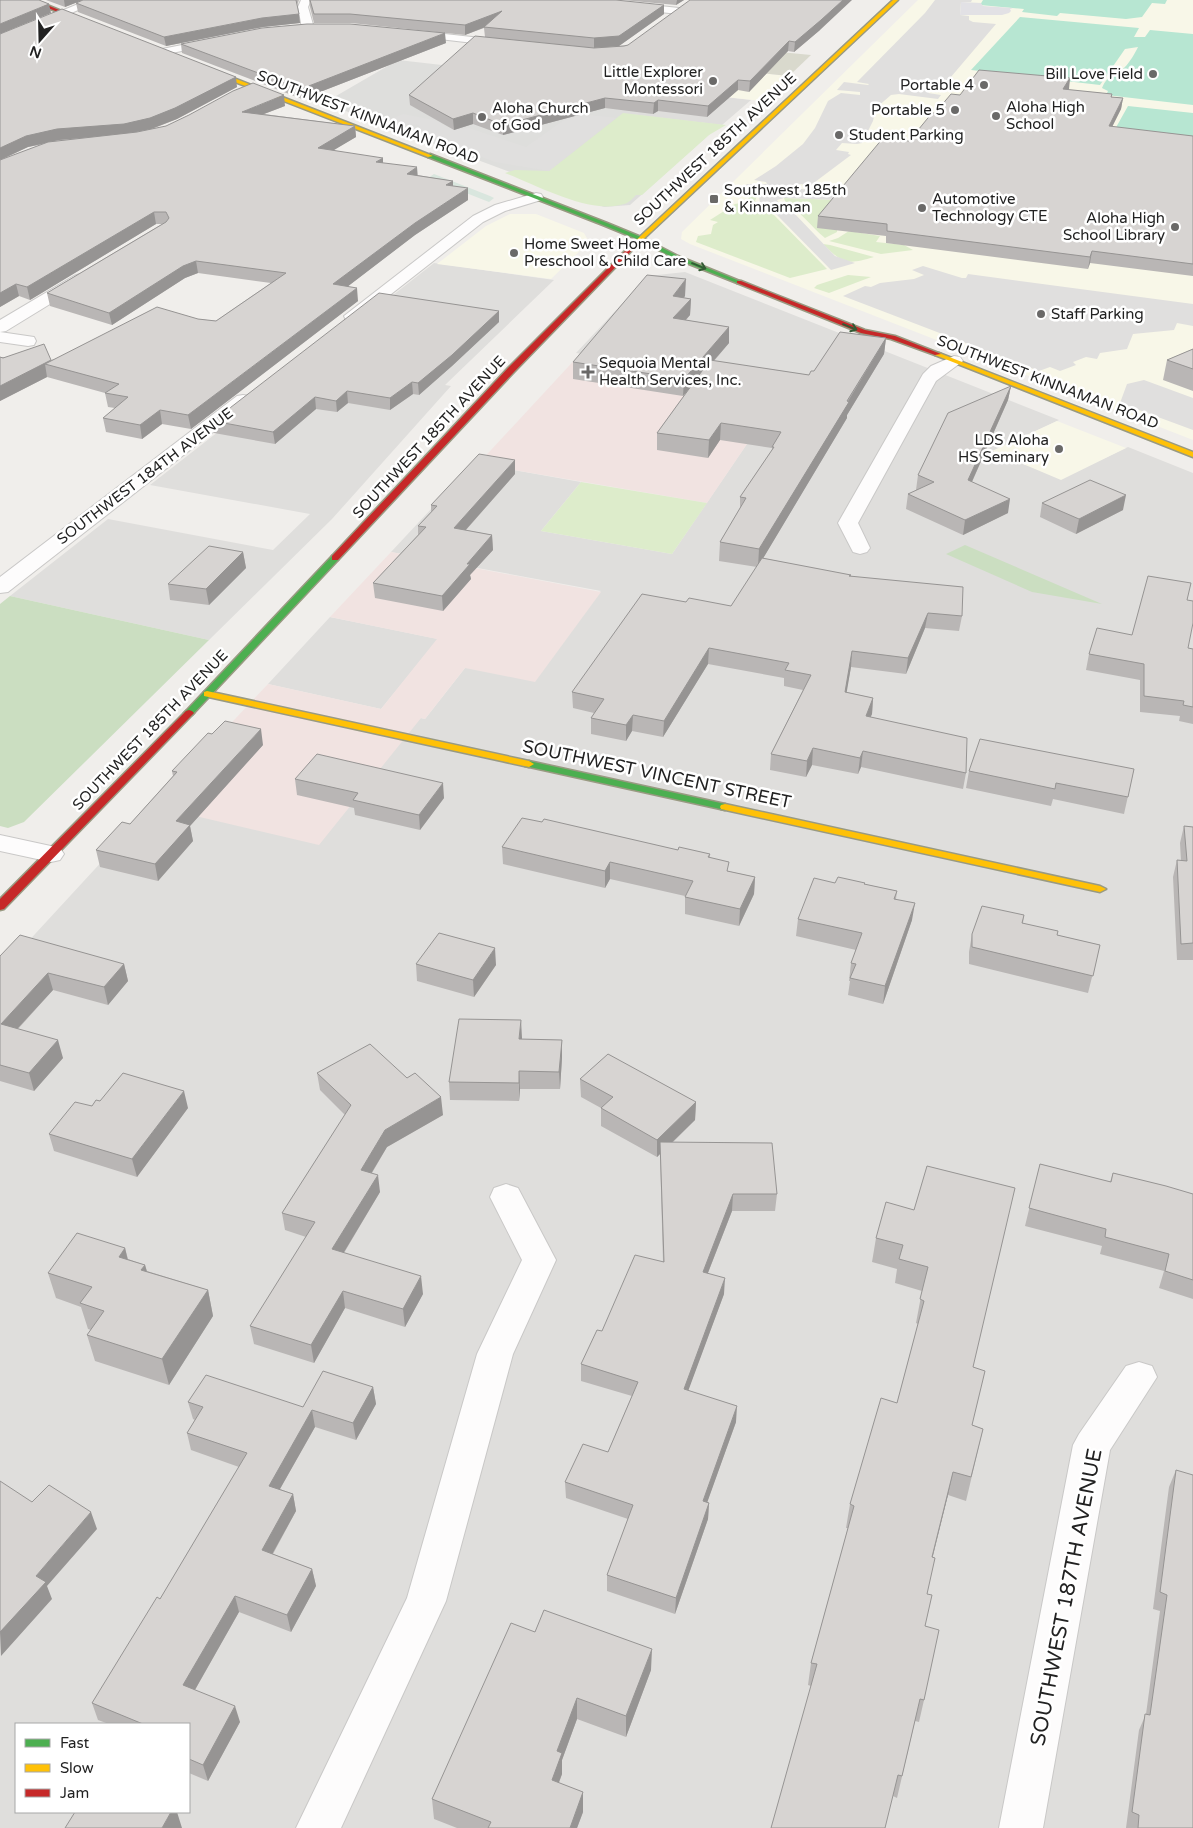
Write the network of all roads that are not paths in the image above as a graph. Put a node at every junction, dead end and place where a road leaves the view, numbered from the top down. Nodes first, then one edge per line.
1 (31, 0) edge
2 (97, 0) edge
3 (306, 0) edge
4 (572, 0) edge
5 (893, 0) edge
6 (65, 14) junction
7 (663, 22) edge
8 (100, 27) edge
9 (308, 28) edge
10 (394, 32) edge
11 (226, 39) edge
12 (0, 40) edge
13 (518, 45) edge
14 (157, 50) joint
15 (252, 88) junction
16 (236, 93) edge
17 (536, 197) junction
18 (639, 238) junction
19 (94, 270) edge
20 (0, 327) edge
21 (336, 328) edge
22 (0, 337) edge
23 (28, 342) dead end
24 (954, 362) junction
25 (259, 388) edge
26 (1193, 455) edge
27 (860, 548) dead end
28 (0, 587) edge
29 (207, 694) junction
30 (0, 843) edge
31 (51, 854) junction
32 (1100, 889) dead end
33 (0, 906) edge
34 (506, 1197) dead end
35 (1139, 1377) dead end
36 (318, 1828) edge
37 (1021, 1828) edge

1 - 6 main road
2 - 6 street
3 - 9 street
4 - 7 street
5 - 18 main road, SOUTHWEST 185TH AVENUE
6 - 8 main road
6 - 12 street
10 - 13 street
11 - 14 street
14 - 15 main road, SOUTHWEST KINNAMAN ROAD
15 - 16 street
15 - 17 main road, SOUTHWEST KINNAMAN ROAD
17 - 18 main road, SOUTHWEST KINNAMAN ROAD
17 - 21 street
18 - 24 main road, SOUTHWEST KINNAMAN ROAD
18 - 29 main road, SOUTHWEST 185TH AVENUE
19 - 20 street
22 - 23 street
24 - 26 main road, SOUTHWEST KINNAMAN ROAD
24 - 27 street
25 - 28 street, SOUTHWEST 184TH AVENUE
29 - 31 main road, SOUTHWEST 185TH AVENUE
29 - 32 main road, SOUTHWEST VINCENT STREET
30 - 31 street
31 - 33 main road, SOUTHWEST 185TH AVENUE
34 - 36 street
35 - 37 street, SOUTHWEST 187TH AVENUE

